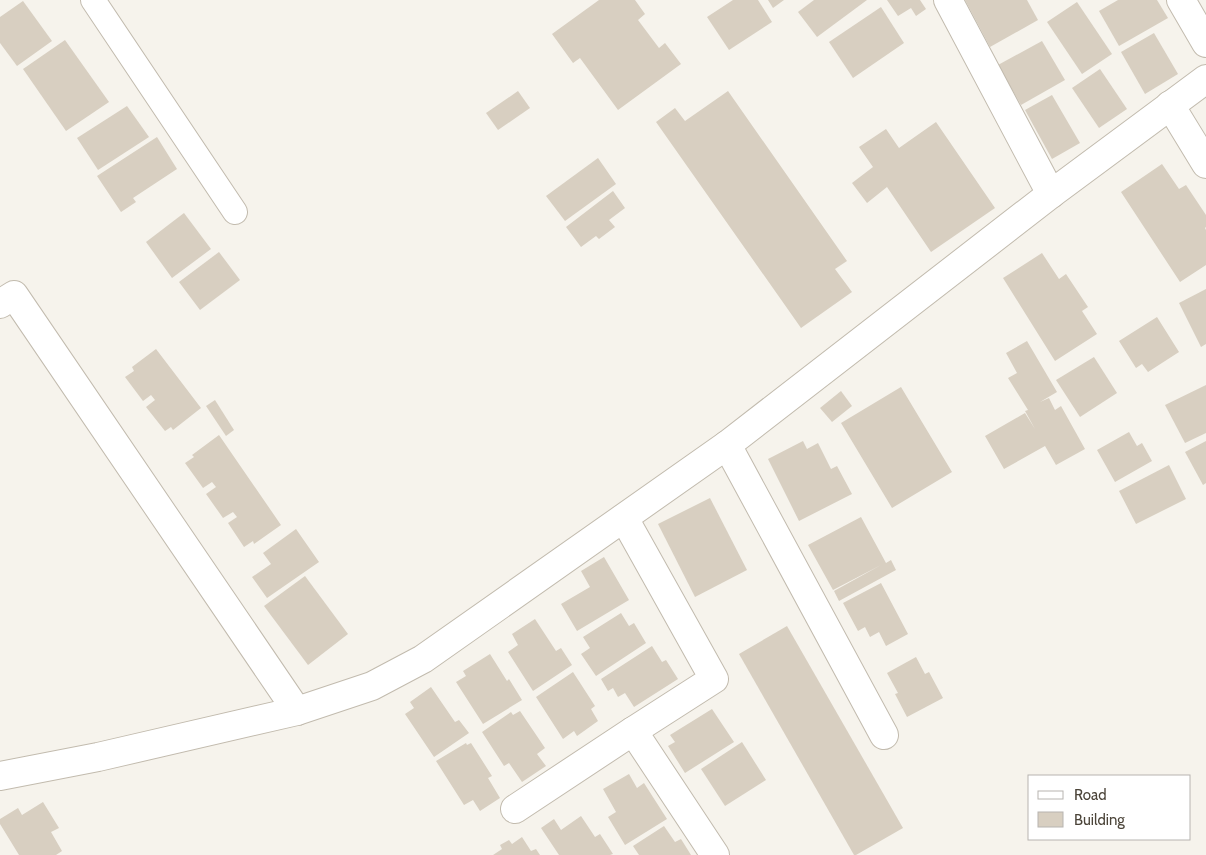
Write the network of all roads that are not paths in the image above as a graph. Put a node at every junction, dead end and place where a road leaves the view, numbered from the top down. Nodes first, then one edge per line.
1 (93, 0) edge
2 (948, 0) edge
3 (1181, 0) edge
4 (1206, 43) edge
5 (1206, 79) edge
6 (1170, 105) junction
7 (1206, 164) edge
8 (1051, 194) junction
9 (235, 212) dead end
10 (0, 304) edge
11 (727, 445) junction
12 (624, 518) junction
13 (297, 711) junction
14 (633, 731) junction
15 (884, 735) dead end
16 (0, 776) edge
17 (515, 809) dead end
18 (715, 855) edge

1 - 9 lane
2 - 8 street
3 - 4 street
5 - 6 street
6 - 7 street
6 - 8 street
8 - 11 street
10 - 13 street
11 - 12 street
11 - 15 street
12 - 13 street
12 - 14 street
13 - 16 street
14 - 17 street
14 - 18 street

